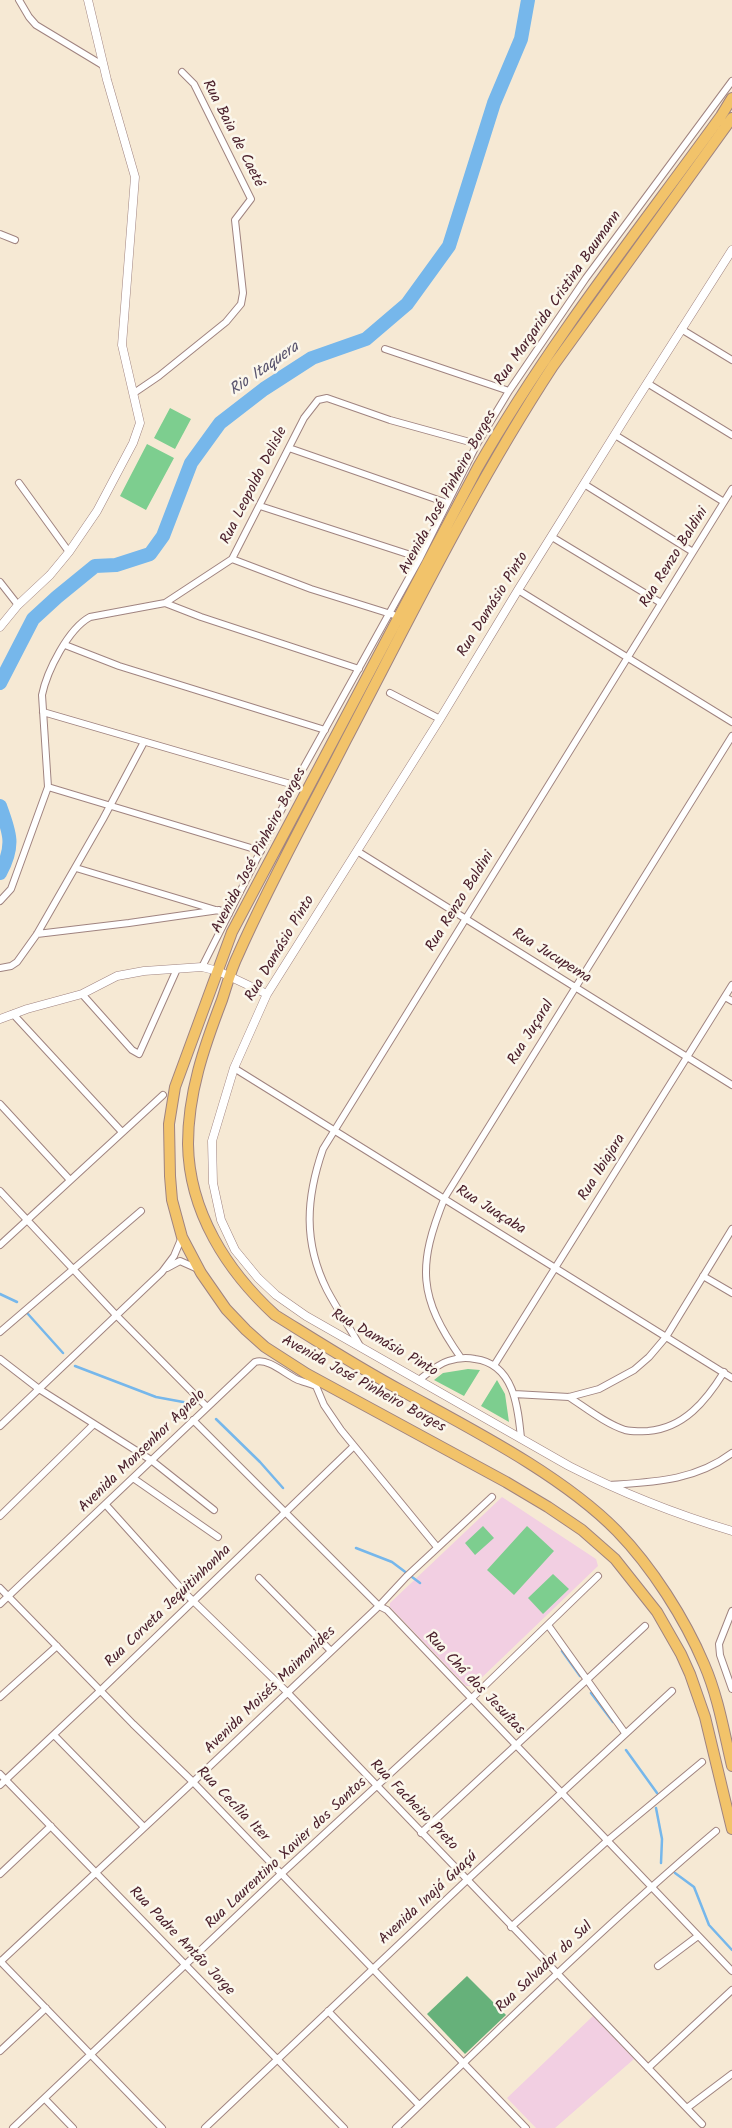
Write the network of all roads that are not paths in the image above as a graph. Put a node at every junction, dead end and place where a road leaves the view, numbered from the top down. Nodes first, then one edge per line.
1 (19, 0) edge
2 (88, 0) edge
3 (104, 66) junction
4 (182, 72) dead end
5 (732, 81) edge
6 (732, 98) edge
7 (732, 118) edge
8 (0, 234) edge
9 (15, 240) dead end
10 (732, 250) edge
11 (681, 329) junction
12 (385, 349) dead end
13 (732, 360) edge
14 (647, 383) junction
15 (509, 391) junction
16 (134, 393) junction
17 (615, 435) junction
18 (732, 435) edge
19 (477, 444) junction
20 (289, 448) junction
21 (19, 483) dead end
22 (584, 484) junction
23 (732, 489) edge
24 (724, 502) junction
25 (447, 503) junction
26 (260, 506) junction
27 (552, 537) junction
28 (69, 552) junction
29 (693, 552) junction
30 (420, 558) junction
31 (232, 559) junction
32 (0, 582) edge
33 (518, 590) junction
34 (165, 603) junction
35 (662, 603) junction
36 (18, 605) junction
37 (399, 617) junction
38 (0, 627) edge
39 (65, 645) junction
40 (627, 658) junction
41 (359, 669) junction
42 (390, 693) dead end
43 (43, 712) junction
44 (440, 719) junction
45 (732, 722) edge
46 (325, 730) junction
47 (732, 736) edge
48 (144, 742) junction
49 (294, 785) junction
50 (48, 787) junction
51 (111, 804) junction
52 (261, 851) junction
53 (357, 851) junction
54 (76, 868) junction
55 (0, 901) edge
56 (219, 910) junction
57 (229, 914) junction
58 (465, 919) junction
59 (37, 934) junction
60 (0, 968) edge
61 (202, 968) junction
62 (177, 969) junction
63 (218, 971) junction
64 (230, 977) junction
65 (732, 986) edge
66 (576, 987) junction
67 (82, 994) junction
68 (267, 994) junction
69 (725, 997) junction
70 (732, 1001) edge
71 (13, 1014) junction
72 (0, 1019) edge
73 (687, 1057) junction
74 (234, 1068) junction
75 (732, 1085) edge
76 (163, 1094) dead end
77 (0, 1104) edge
78 (334, 1129) junction
79 (122, 1132) junction
80 (70, 1180) junction
81 (0, 1191) edge
82 (445, 1198) junction
83 (141, 1210) dead end
84 (27, 1219) junction
85 (732, 1229) edge
86 (182, 1237) junction
87 (0, 1244) edge
88 (556, 1267) junction
89 (198, 1268) junction
90 (74, 1269) junction
91 (162, 1272) junction
92 (703, 1276) junction
93 (732, 1293) edge
94 (116, 1315) junction
95 (0, 1332) edge
96 (666, 1336) junction
97 (360, 1346) junction
98 (461, 1358) junction
99 (0, 1359) edge
100 (495, 1364) junction
101 (724, 1372) junction
102 (732, 1378) edge
103 (419, 1380) junction
104 (317, 1383) junction
105 (39, 1389) junction
106 (514, 1394) junction
107 (569, 1397) junction
108 (206, 1408) junction
109 (194, 1419) junction
110 (94, 1424) junction
111 (0, 1426) edge
112 (521, 1438) junction
113 (354, 1446) junction
114 (732, 1453) edge
115 (151, 1460) junction
116 (134, 1478) junction
117 (607, 1486) junction
118 (492, 1497) dead end
119 (106, 1505) junction
120 (214, 1510) dead end
121 (285, 1514) junction
122 (0, 1516) edge
123 (732, 1531) edge
124 (218, 1537) dead end
125 (437, 1548) junction
126 (598, 1576) dead end
127 (259, 1578) dead end
128 (0, 1588) edge
129 (9, 1596) junction
130 (193, 1601) junction
131 (0, 1604) edge
132 (379, 1606) junction
133 (732, 1611) edge
134 (548, 1625) junction
135 (645, 1626) dead end
136 (57, 1646) junction
137 (330, 1651) junction
138 (730, 1675) edge
139 (587, 1679) junction
140 (732, 1689) edge
141 (100, 1691) junction
142 (672, 1691) dead end
143 (288, 1693) junction
144 (0, 1697) edge
145 (471, 1699) junction
146 (626, 1733) junction
147 (54, 1735) junction
148 (516, 1745) junction
149 (702, 1762) dead end
150 (732, 1766) edge
151 (0, 1774) edge
152 (6, 1779) junction
153 (194, 1782) junction
154 (0, 1785) edge
155 (377, 1786) junction
156 (561, 1792) junction
157 (51, 1826) junction
158 (144, 1827) junction
159 (732, 1828) edge
160 (716, 1831) dead end
161 (421, 1833) junction
162 (607, 1841) junction
163 (96, 1872) junction
164 (0, 1874) edge
165 (281, 1874) junction
166 (467, 1880) junction
167 (651, 1886) junction
168 (511, 1927) junction
169 (698, 1936) junction
170 (0, 1962) edge
171 (187, 1965) junction
172 (658, 1966) dead end
173 (372, 1970) junction
174 (732, 1971) edge
175 (557, 1973) junction
176 (732, 1990) edge
177 (46, 2008) junction
178 (328, 2011) junction
179 (0, 2051) edge
180 (92, 2055) junction
181 (277, 2060) junction
182 (464, 2063) junction
183 (648, 2068) junction
184 (732, 2074) edge
185 (45, 2099) junction
186 (419, 2105) junction
187 (687, 2108) junction
188 (702, 2124) dead end
189 (13, 2128) edge
190 (72, 2128) edge
191 (162, 2128) edge
192 (205, 2128) edge
193 (344, 2128) edge
194 (396, 2128) edge
195 (526, 2128) edge

1 - 3 street
2 - 3 street
3 - 16 street
4 - 16 street, Rua Baia de Caeté
5 - 15 street, Rua Margarida Cristina Baumann
6 - 37 main road, Avenida José Pinheiro Borges
7 - 37 main road, Avenida José Pinheiro Borges
8 - 9 street
10 - 11 street, Rua Damásio Pinto
11 - 13 street
11 - 14 street, Rua Damásio Pinto
12 - 15 street
14 - 17 street, Rua Damásio Pinto
14 - 18 street
15 - 19 street, Rua Margarida Cristina Baumann
16 - 28 street
17 - 22 street, Rua Damásio Pinto
17 - 24 street
19 - 20 street, Rua Leopoldo Delisle
19 - 25 street, Rua Margarida Cristina Baumann
20 - 25 street
20 - 26 street, Rua Leopoldo Delisle
21 - 28 street
22 - 27 street, Rua Damásio Pinto
22 - 29 street
23 - 24 street, Rua Renzo Baldini
24 - 29 street, Rua Renzo Baldini
25 - 30 street, Rua Margarida Cristina Baumann
26 - 30 street
26 - 31 street, Rua Leopoldo Delisle
27 - 33 street, Rua Damásio Pinto
27 - 35 street
28 - 36 street
29 - 35 street, Rua Renzo Baldini
30 - 37 street, Rua Margarida Cristina Baumann
31 - 34 street, Rua Leopoldo Delisle
31 - 37 street
32 - 36 street
33 - 40 street
33 - 44 street, Rua Damásio Pinto
34 - 39 street, Rua Leopoldo Delisle
34 - 41 street
35 - 40 street, Rua Renzo Baldini
36 - 38 street
37 - 41 street, Rua Margarida Cristina Baumann
37 - 63 main road, Avenida José Pinheiro Borges
37 - 64 main road, Avenida José Pinheiro Borges
39 - 43 street, Rua Leopoldo Delisle
39 - 46 street
40 - 45 street
40 - 58 street, Rua Renzo Baldini
41 - 46 street, Rua Margarida Cristina Baumann
42 - 44 street
43 - 48 street
43 - 50 street, Rua Leopoldo Delisle
44 - 53 street, Rua Damásio Pinto
46 - 49 street, Rua Margarida Cristina Baumann
47 - 66 street, Rua Juçaral
48 - 49 street
48 - 51 street
49 - 52 street, Rua Margarida Cristina Baumann
50 - 51 street
50 - 55 street, Rua Leopoldo Delisle
51 - 52 street
51 - 54 street
52 - 57 street, Rua Margarida Cristina Baumann
53 - 58 street, Rua Jucupema
53 - 68 street, Rua Damásio Pinto
54 - 56 street
54 - 59 street
56 - 57 street
56 - 59 street
57 - 61 street, Rua Margarida Cristina Baumann
58 - 66 street, Rua Jucupema
58 - 78 street, Rua Renzo Baldini
59 - 60 street
61 - 62 street
61 - 63 street
62 - 67 street
62 - 67 street
63 - 64 street
63 - 86 main road, Avenida José Pinheiro Borges
64 - 68 street
64 - 150 main road, Avenida José Pinheiro Borges
65 - 69 street, Rua Ibiajara
66 - 73 street, Rua Jucupema
66 - 82 street, Rua Juçaral
67 - 71 street
68 - 74 street, Rua Damásio Pinto
69 - 70 street
69 - 73 street, Rua Ibiajara
71 - 72 street
71 - 79 street
73 - 75 street, Rua Jucupema
73 - 88 street, Rua Ibiajara
74 - 78 street, Rua Juaçaba
74 - 97 street, Rua Damásio Pinto
76 - 79 street
77 - 80 street
78 - 82 street, Rua Juaçaba
78 - 97 street, Rua Renzo Baldini
79 - 80 street
80 - 84 street
81 - 84 street
82 - 88 street, Rua Juaçaba
82 - 98 street, Rua Juçaral
83 - 90 street
84 - 87 street
84 - 90 street
85 - 92 street
86 - 89 main road, Avenida José Pinheiro Borges
86 - 91 street
88 - 96 street, Rua Juaçaba
88 - 100 street, Rua Ibiajara
89 - 91 street
89 - 104 main road, Avenida José Pinheiro Borges
90 - 94 street
90 - 95 street
91 - 94 street
92 - 93 street
92 - 96 street
94 - 105 street
94 - 108 street
96 - 101 street, Rua Juaçaba
96 - 107 street
97 - 103 street, Rua Damásio Pinto
98 - 100 street
98 - 103 street
99 - 105 street
100 - 106 street
101 - 102 street, Rua Juaçaba
101 - 107 street
103 - 112 street, Rua Damásio Pinto
104 - 108 street, Avenida Monsenhor Agnelo
104 - 113 street
104 - 159 main road, Avenida José Pinheiro Borges
105 - 110 street
105 - 111 street
106 - 107 street
106 - 112 street
108 - 109 street, Avenida Monsenhor Agnelo
109 - 115 street, Avenida Monsenhor Agnelo
109 - 121 street, Rua Chá dos Jesuítas
110 - 115 street
110 - 122 street
112 - 117 street, Rua Damásio Pinto
113 - 121 street, Rua Corveta Jequitinhonha
113 - 125 street
114 - 117 street
115 - 116 street, Avenida Monsenhor Agnelo
115 - 120 street
116 - 119 street, Avenida Monsenhor Agnelo
116 - 124 street
117 - 123 street, Rua Damásio Pinto
118 - 125 street, Avenida Moisés Maimonides
119 - 129 street, Avenida Monsenhor Agnelo
119 - 130 street, Rua Facheiro Preto
121 - 130 street, Rua Corveta Jequitinhonha
121 - 132 street, Rua Chá dos Jesuítas
125 - 132 street, Avenida Moisés Maimonides
126 - 134 street, Rua Laurentino Xavier dos Santos
127 - 137 street
128 - 129 street, Rua Cecília Iter
129 - 131 street, Avenida Monsenhor Agnelo
129 - 136 street, Rua Cecília Iter
130 - 141 street, Rua Corveta Jequitinhonha
130 - 143 street, Rua Facheiro Preto
132 - 137 street, Avenida Moisés Maimonides
132 - 145 street, Rua Chá dos Jesuítas
133 - 138 street
134 - 139 street
134 - 145 street, Rua Laurentino Xavier dos Santos
135 - 139 street
136 - 141 street, Rua Cecília Iter
136 - 144 street
137 - 143 street, Avenida Moisés Maimonides
138 - 140 street
139 - 146 street
139 - 148 street
141 - 147 street, Rua Corveta Jequitinhonha
141 - 153 street, Rua Cecília Iter
142 - 146 street, Avenida Inajá Guaçú
143 - 153 street, Avenida Moisés Maimonides
143 - 155 street, Rua Facheiro Preto
145 - 148 street, Rua Chá dos Jesuítas
145 - 155 street, Rua Laurentino Xavier dos Santos
146 - 156 street, Avenida Inajá Guaçú
147 - 152 street, Rua Corveta Jequitinhonha
147 - 158 street
148 - 156 street, Rua Chá dos Jesuítas
148 - 161 street
149 - 162 street
151 - 152 street, Rua Padre Antão Jorge
152 - 154 street, Rua Corveta Jequitinhonha
152 - 157 street, Rua Padre Antão Jorge
153 - 158 street, Avenida Moisés Maimonides
153 - 165 street, Rua Cecília Iter
155 - 161 street, Rua Facheiro Preto
155 - 165 street, Rua Laurentino Xavier dos Santos
156 - 162 street, Rua Chá dos Jesuítas
156 - 166 street, Avenida Inajá Guaçú
157 - 163 street, Rua Padre Antão Jorge
157 - 164 street
158 - 163 street, Avenida Moisés Maimonides
160 - 167 street, Rua Salvador do Sul
161 - 166 street, Rua Facheiro Preto
162 - 167 street, Rua Chá dos Jesuítas
162 - 168 street
163 - 170 street, Avenida Moisés Maimonides
163 - 171 street, Rua Padre Antão Jorge
165 - 171 street, Rua Laurentino Xavier dos Santos
165 - 173 street, Rua Cecília Iter
166 - 168 street, Rua Facheiro Preto
166 - 173 street, Avenida Inajá Guaçú
167 - 169 street, Rua Chá dos Jesuítas
167 - 175 street, Rua Salvador do Sul
168 - 175 street, Rua Facheiro Preto
169 - 172 street
169 - 174 street, Rua Chá dos Jesuítas
170 - 177 street
171 - 180 street, Rua Laurentino Xavier dos Santos
171 - 181 street, Rua Padre Antão Jorge
173 - 178 street, Avenida Inajá Guaçú
173 - 182 street, Rua Cecília Iter
175 - 182 street, Rua Salvador do Sul
175 - 183 street, Rua Facheiro Preto
176 - 183 street
177 - 179 street
177 - 180 street
178 - 181 street, Avenida Inajá Guaçú
178 - 186 street
180 - 185 street, Rua Laurentino Xavier dos Santos
180 - 191 street
181 - 192 street, Avenida Inajá Guaçú
181 - 193 street, Rua Padre Antão Jorge
182 - 186 street, Rua Salvador do Sul
182 - 195 street, Rua Cecília Iter
183 - 187 street, Rua Facheiro Preto
184 - 187 street
185 - 189 street, Rua Laurentino Xavier dos Santos
185 - 190 street
186 - 194 street, Rua Salvador do Sul
187 - 188 street, Rua Facheiro Preto

